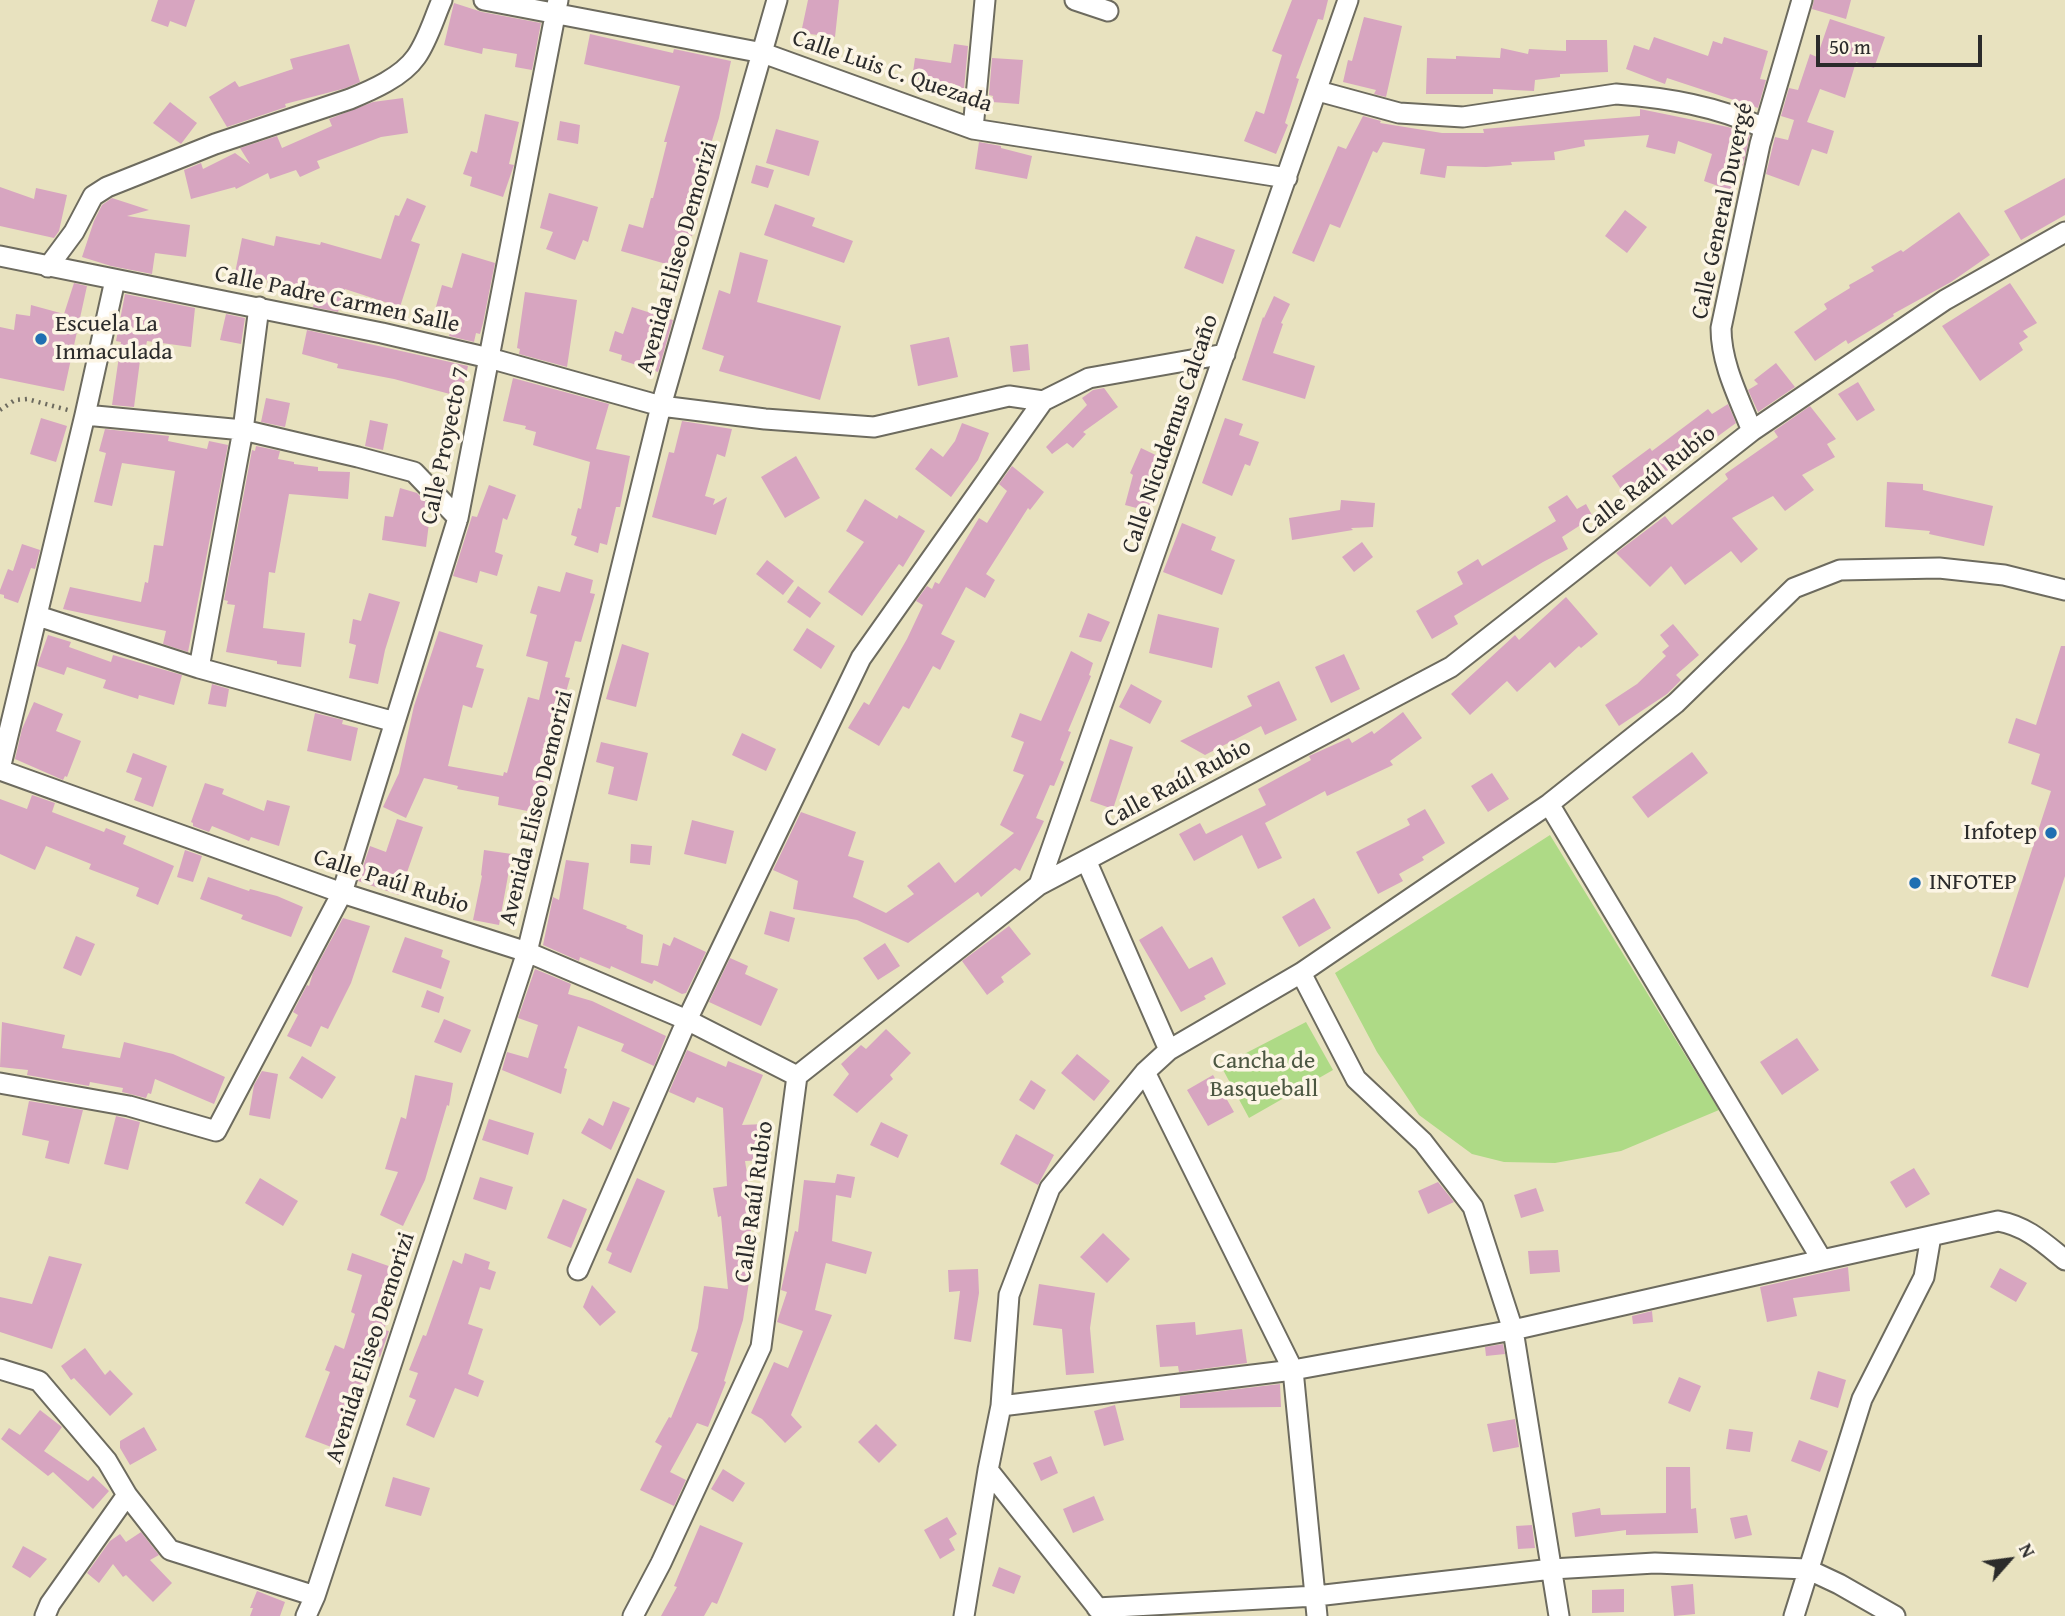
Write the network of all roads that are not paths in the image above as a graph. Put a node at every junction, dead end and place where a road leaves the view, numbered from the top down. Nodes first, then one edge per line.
1 (442, 0) edge
2 (484, 0) edge
3 (777, 0) edge
4 (985, 0) edge
5 (1075, 0) edge
6 (1349, 0) edge
7 (1802, 0) edge
8 (557, 8) edge
9 (1108, 11) dead end
10 (763, 53) junction
11 (1318, 91) junction
12 (1764, 128) junction
13 (973, 129) junction
14 (1287, 178) junction
15 (2065, 232) edge
16 (0, 256) edge
17 (48, 267) junction
18 (115, 280) junction
19 (260, 307) junction
20 (1225, 354) junction
21 (489, 358) junction
22 (1043, 401) junction
23 (661, 406) junction
24 (85, 415) junction
25 (243, 430) junction
26 (1752, 431) junction
27 (458, 518) junction
28 (2065, 590) edge
29 (38, 616) junction
30 (199, 668) junction
31 (395, 722) junction
32 (0, 769) edge
33 (1549, 804) junction
34 (1086, 860) junction
35 (1039, 885) junction
36 (342, 893) junction
37 (527, 952) junction
38 (1301, 973) junction
39 (687, 1020) junction
40 (1169, 1050) junction
41 (1145, 1072) junction
42 (797, 1076) junction
43 (0, 1083) edge
44 (1931, 1236) junction
45 (1822, 1259) junction
46 (2065, 1259) edge
47 (578, 1270) dead end
48 (1513, 1330) junction
49 (0, 1369) edge
50 (1293, 1370) junction
51 (1001, 1406) junction
52 (988, 1470) junction
53 (127, 1495) junction
54 (1552, 1569) junction
55 (1807, 1569) junction
56 (315, 1596) junction
57 (1315, 1596) junction
58 (1100, 1612) edge
59 (45, 1616) edge
60 (306, 1616) edge
61 (634, 1616) edge
62 (964, 1616) edge
63 (1317, 1616) edge
64 (1559, 1616) edge
65 (1794, 1616) edge
66 (1895, 1616) edge

1 - 17 street
2 - 8 street, Calle Luis C. Quezada
3 - 10 street, Avenida Eliseo Demorizi
4 - 13 street
5 - 9 street
6 - 11 street, Calle Nicudemus Calcaño
7 - 12 street, Calle General Duvergé
8 - 10 street, Calle Luis C. Quezada
8 - 21 street, Calle Proyecto 7
10 - 13 street, Calle Luis C. Quezada
10 - 23 street, Avenida Eliseo Demorizi
11 - 12 street
11 - 14 street, Calle Nicudemus Calcaño
12 - 26 street, Calle General Duvergé
13 - 14 street, Calle Luis C. Quezada
14 - 20 street, Calle Nicudemus Calcaño
15 - 26 street, Calle Raúl Rubio
16 - 17 street, Calle Padre Carmen Salle
17 - 18 street, Calle Padre Carmen Salle
18 - 19 street, Calle Padre Carmen Salle
18 - 24 street
19 - 21 street, Calle Padre Carmen Salle
19 - 25 street
20 - 22 street
20 - 35 street, Calle Nicudemus Calcaño
21 - 23 street, Calle Padre Carmen Salle
21 - 27 street, Calle Proyecto 7
22 - 23 street, Calle Padre Carmen Salle
22 - 39 street
23 - 37 street, Avenida Eliseo Demorizi
24 - 25 street
24 - 29 street
25 - 27 street
25 - 30 street
26 - 34 street, Calle Raúl Rubio
27 - 31 street, Calle Proyecto 7
28 - 33 street
29 - 30 street
29 - 32 street
30 - 31 street
31 - 36 street, Calle Proyecto 7
32 - 36 street, Calle Paúl Rubio
33 - 38 street
33 - 45 street
34 - 35 street, Calle Raúl Rubio
34 - 40 street
35 - 42 street, Calle Raúl Rubio
36 - 37 street, Calle Paúl Rubio
36 - 43 street, Calle Proyecto 7
37 - 39 street, Calle Paúl Rubio
37 - 56 street, Avenida Eliseo Demorizi
38 - 40 street
38 - 48 street
39 - 42 street, Calle Paúl Rubio
39 - 47 street
40 - 41 street
41 - 50 street
41 - 51 street
42 - 61 street, Calle Raúl Rubio
44 - 45 street
44 - 46 street
44 - 55 street
45 - 48 street
48 - 50 street
48 - 54 street
49 - 53 street
50 - 51 street
50 - 57 street
51 - 52 street
52 - 58 street
52 - 62 street
53 - 56 street
53 - 59 street
54 - 55 street
54 - 57 street
54 - 64 street
55 - 65 street
55 - 66 street
56 - 60 street, Avenida Eliseo Demorizi
57 - 58 street
57 - 63 street

